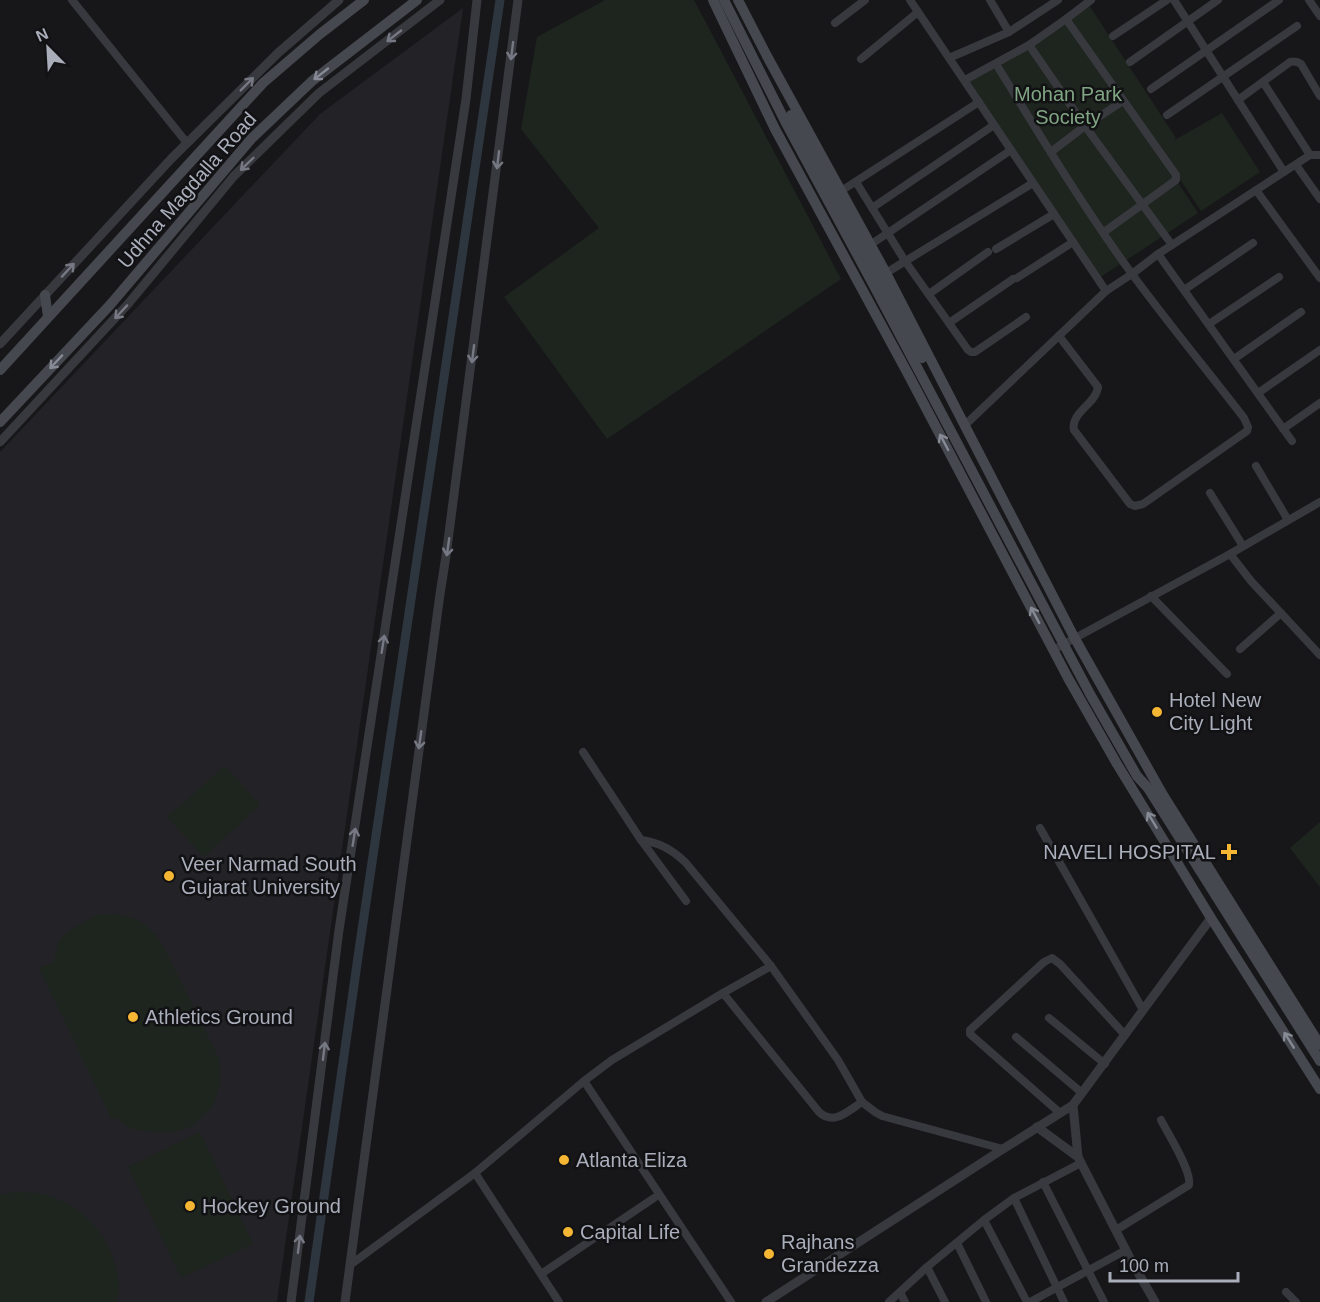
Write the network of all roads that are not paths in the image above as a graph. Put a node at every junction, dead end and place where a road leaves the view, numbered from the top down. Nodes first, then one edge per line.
1 (72, 0) edge
2 (339, 0) edge
3 (364, 0) edge
4 (417, 0) edge
5 (440, 0) edge
6 (477, 0) edge
7 (518, 0) edge
8 (713, 0) edge
9 (724, 0) edge
10 (732, 0) edge
11 (738, 0) edge
12 (865, 0) edge
13 (910, 0) edge
14 (990, 0) edge
15 (1039, 0) edge
16 (1058, 0) edge
17 (1167, 0) edge
18 (1174, 0) edge
19 (1218, 0) edge
20 (1279, 0) edge
21 (1309, 0) edge
22 (1087, 1) edge
23 (1045, 9) junction
24 (918, 12) junction
25 (1320, 16) edge
26 (1066, 19) junction
27 (1188, 22) junction
28 (835, 23) dead end
29 (1296, 26) dead end
30 (1009, 32) junction
31 (1113, 36) dead end
32 (750, 44) junction
33 (1029, 45) junction
34 (1207, 51) junction
35 (949, 58) junction
36 (861, 59) dead end
37 (1130, 62) dead end
38 (996, 64) junction
39 (1223, 77) junction
40 (964, 80) junction
41 (1263, 82) junction
42 (1151, 89) dead end
43 (1320, 96) edge
44 (1238, 100) junction
45 (1123, 101) junction
46 (979, 102) junction
47 (1167, 115) dead end
48 (994, 125) junction
49 (1085, 126) junction
50 (187, 143) junction
51 (1011, 150) junction
52 (1051, 152) junction
53 (1310, 155) junction
54 (1320, 155) edge
55 (1296, 165) junction
56 (1284, 172) junction
57 (856, 182) junction
58 (1033, 183) junction
59 (1256, 190) junction
60 (841, 191) junction
61 (1320, 199) edge
62 (1144, 204) junction
63 (872, 208) junction
64 (1054, 214) junction
65 (1104, 232) junction
66 (888, 234) junction
67 (1073, 242) junction
68 (1253, 243) dead end
69 (870, 245) junction
70 (1172, 245) junction
71 (1158, 254) junction
72 (904, 261) junction
73 (886, 273) junction
74 (1132, 274) junction
75 (1279, 277) dead end
76 (1320, 279) edge
77 (1184, 290) junction
78 (1106, 291) junction
79 (929, 294) junction
80 (45, 295) junction
81 (1301, 312) dead end
82 (48, 317) junction
83 (1026, 317) dead end
84 (949, 323) junction
85 (1209, 324) junction
86 (1059, 336) junction
87 (0, 344) edge
88 (1320, 350) edge
89 (1234, 359) junction
90 (0, 370) edge
91 (1257, 393) junction
92 (1320, 403) edge
93 (0, 422) edge
94 (965, 425) junction
95 (1283, 429) junction
96 (1292, 441) dead end
97 (0, 442) edge
98 (1256, 466) dead end
99 (1210, 493) dead end
100 (1320, 502) edge
101 (1288, 520) junction
102 (1243, 546) junction
103 (1230, 554) junction
104 (1151, 596) junction
105 (1281, 613) junction
106 (1070, 640) junction
107 (1240, 649) dead end
108 (1053, 650) junction
109 (1320, 655) edge
110 (1227, 674) dead end
111 (583, 752) dead end
112 (1040, 828) dead end
113 (641, 840) junction
114 (686, 901) dead end
115 (1211, 918) junction
116 (771, 966) junction
117 (723, 993) junction
118 (1143, 1010) junction
119 (1049, 1018) dead end
120 (1125, 1035) junction
121 (1016, 1037) dead end
122 (1320, 1045) edge
123 (1320, 1062) edge
124 (1105, 1064) junction
125 (584, 1081) junction
126 (1320, 1089) edge
127 (1082, 1094) junction
128 (862, 1102) junction
129 (1073, 1105) junction
130 (1060, 1113) junction
131 (1161, 1120) dead end
132 (1037, 1127) junction
133 (1003, 1149) junction
134 (1080, 1160) junction
135 (475, 1173) junction
136 (1043, 1182) junction
137 (654, 1198) dead end
138 (1014, 1198) junction
139 (984, 1220) junction
140 (1116, 1230) junction
141 (957, 1243) junction
142 (1126, 1250) junction
143 (350, 1265) junction
144 (927, 1267) junction
145 (1088, 1271) junction
146 (541, 1274) junction
147 (1057, 1288) junction
148 (900, 1292) junction
149 (1286, 1292) dead end
150 (291, 1302) edge
151 (345, 1302) edge
152 (559, 1302) edge
153 (731, 1302) edge
154 (766, 1302) edge
155 (889, 1302) edge
156 (905, 1302) edge
157 (945, 1302) edge
158 (986, 1302) edge
159 (1028, 1302) edge
160 (1064, 1302) edge
161 (1104, 1302) edge
162 (1155, 1302) edge
163 (1296, 1302) edge

1 - 50 street
50 -> 2 street
3 - 82 main road, Udhna Magdalla Road
4 -> 93 main road, Udhna Magdalla Road
5 -> 97 street
150 -> 6 street
7 -> 143 street
108 -> 8 main road
9 - 32 main road
10 - 32 main road
11 - 60 main road
12 - 28 street
13 - 24 street
14 - 30 street
15 - 23 street
16 - 23 street
17 - 31 street
18 - 27 street
19 - 27 street
20 - 34 street
21 - 25 street
22 - 26 street
23 - 30 street
24 - 35 street
24 - 36 street
26 - 33 street
26 - 45 street
27 - 34 street
27 - 37 street
29 - 39 street
30 - 35 street
32 - 106 main road
33 - 38 street
33 - 49 street
34 - 39 street
34 - 42 street
35 - 40 street
38 - 40 street
38 - 52 street
39 - 44 street
39 - 47 street
40 - 46 street
41 - 43 street
41 - 44 street
41 - 53 street
44 - 56 street
45 - 49 street
45 - 62 street
46 - 48 street
46 - 57 street
48 - 51 street
48 - 63 street
49 - 52 street
49 - 62 street
80 -> 50 street
51 - 58 street
51 - 66 street
52 - 65 street
53 - 54 street
53 - 55 street
55 - 56 street
55 - 61 street
56 - 59 street
57 - 60 street
57 - 63 street
58 - 64 street
58 - 72 street
59 - 70 street
59 - 76 street
60 - 69 main road
62 - 65 street
62 - 70 street
63 - 66 street
64 - 67 street
64 - 79 street
65 - 74 street
66 - 69 street
66 - 72 street
67 - 78 street
67 - 84 street
68 - 77 street
69 - 73 main road
70 - 71 street
71 - 74 street
71 - 77 street
72 - 73 street
72 - 79 street
73 - 94 main road
74 - 78 street
74 - 86 street
75 - 85 street
77 - 85 street
78 - 86 street
79 - 84 street
80 - 82 main road
80 - 87 street
81 - 89 street
82 - 90 main road, Udhna Magdalla Road
83 - 84 street
85 - 89 street
86 - 94 street
88 - 91 street
89 - 91 street
91 - 95 street
92 - 95 street
94 - 106 main road
95 - 96 street
98 - 101 street
99 - 102 street
100 - 101 street
101 - 102 street
102 - 103 street
103 - 104 street
103 - 105 street
104 - 106 street
104 - 110 street
105 - 107 street
105 - 109 street
106 - 108 street
106 - 122 main road
106 - 123 main road
115 -> 108 main road
111 - 113 street
112 - 118 street
113 - 114 street
113 - 116 street
115 - 118 street
126 -> 115 main road
116 - 117 street
116 - 128 street
117 - 125 street
117 - 128 street
118 - 120 street
119 - 124 street
120 - 124 street
120 - 130 street
121 - 127 street
124 - 127 street
125 - 135 street
125 - 153 street
127 - 129 street
128 - 133 street
129 - 130 street
129 - 134 street
130 - 132 street
131 - 140 street
132 - 133 street
132 - 134 street
133 - 154 street
134 - 136 street
134 - 140 street
135 - 143 street
135 - 146 street
136 - 138 street
136 - 145 street
137 - 146 street
138 - 139 street
138 - 147 street
139 - 141 street
139 - 159 street
140 - 142 street
141 - 144 street
141 - 158 street
142 - 145 street
142 - 162 street
143 - 151 street
144 - 148 street
144 - 157 street
145 - 147 street
145 - 161 street
146 - 152 street
147 - 159 street
147 - 160 street
148 - 155 street
148 - 156 street
149 - 163 street

